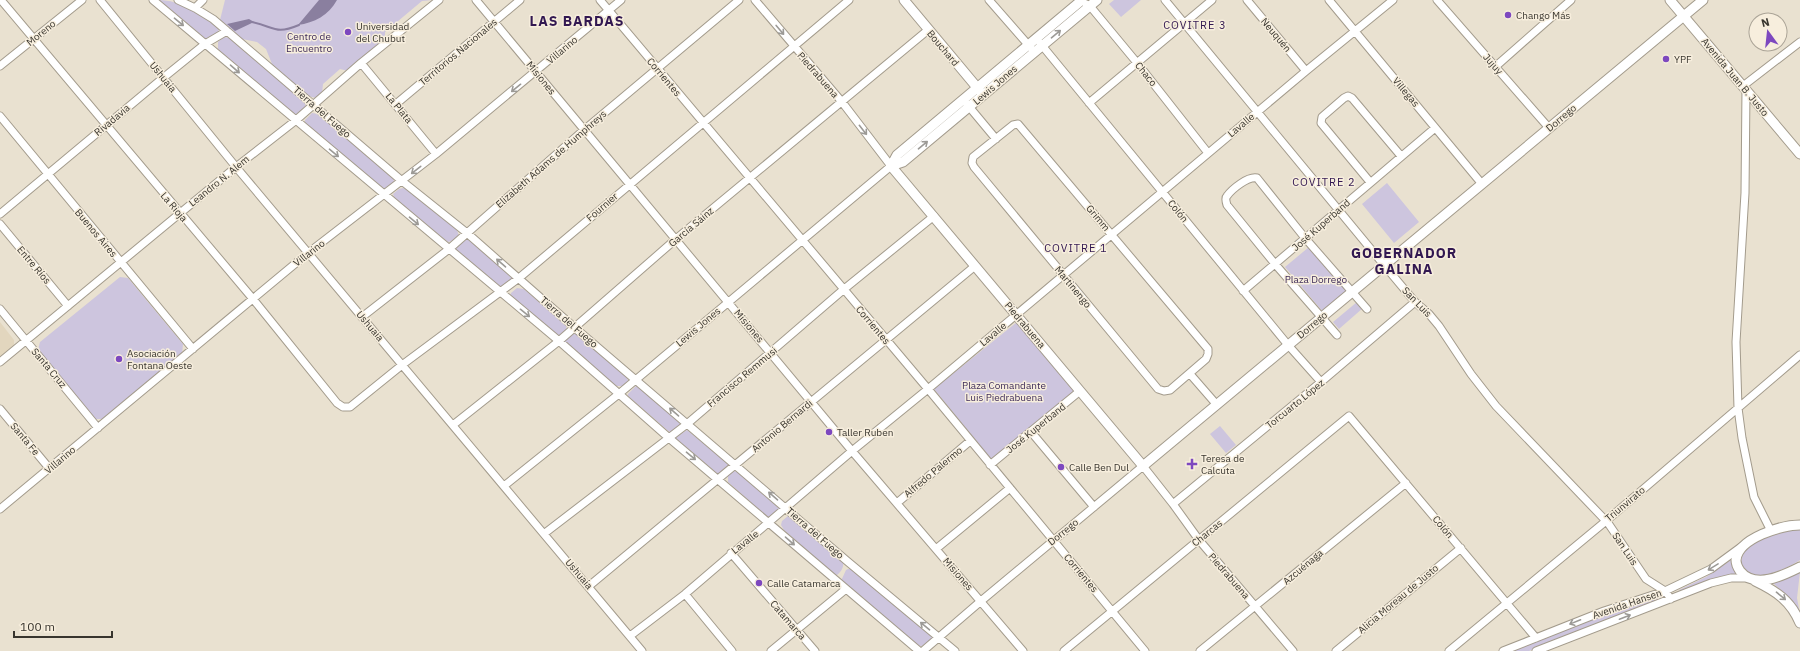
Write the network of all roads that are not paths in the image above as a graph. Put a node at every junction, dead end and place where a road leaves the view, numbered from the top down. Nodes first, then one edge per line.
1 (1, 0) edge
2 (82, 0) edge
3 (100, 0) edge
4 (153, 0) edge
5 (178, 0) edge
6 (203, 0) edge
7 (439, 0) edge
8 (476, 0) edge
9 (520, 0) edge
10 (600, 0) edge
11 (621, 0) edge
12 (739, 0) edge
13 (755, 0) edge
14 (848, 0) edge
15 (904, 0) edge
16 (989, 0) edge
17 (1080, 0) edge
18 (1097, 0) edge
19 (1166, 0) edge
20 (1212, 0) edge
21 (1247, 0) edge
22 (1329, 0) edge
23 (1393, 0) edge
24 (1437, 0) edge
25 (1571, 0) edge
26 (1670, 0) edge
27 (1703, 0) edge
28 (1090, 6) junction
29 (196, 8) junction
30 (609, 10) junction
31 (1683, 16) junction
32 (495, 21) junction
33 (1185, 23) junction
34 (928, 30) junction
35 (227, 31) junction
36 (1355, 31) junction
37 (34, 38) junction
38 (1036, 39) junction
39 (1800, 42) edge
40 (205, 44) junction
41 (793, 46) junction
42 (1042, 46) junction
43 (1031, 49) junction
44 (361, 63) junction
45 (1138, 64) junction
46 (0, 66) edge
47 (1495, 67) junction
48 (657, 69) junction
49 (1306, 71) junction
50 (537, 72) junction
51 (163, 78) junction
52 (1744, 87) junction
53 (980, 91) junction
54 (963, 100) junction
55 (842, 102) junction
56 (1090, 102) junction
57 (396, 104) junction
58 (314, 105) junction
59 (970, 107) junction
60 (1258, 112) junction
61 (0, 116) edge
62 (295, 121) junction
63 (702, 122) junction
64 (106, 125) junction
65 (1435, 128) junction
66 (1549, 128) junction
67 (584, 130) junction
68 (996, 139) junction
69 (1208, 153) junction
70 (436, 154) junction
71 (1800, 154) edge
72 (1401, 156) junction
73 (891, 166) junction
74 (236, 167) junction
75 (48, 174) junction
76 (750, 178) junction
77 (402, 181) junction
78 (1370, 182) junction
79 (629, 184) junction
80 (1482, 184) junction
81 (1162, 192) junction
82 (384, 196) junction
83 (1338, 210) junction
84 (0, 214) edge
85 (180, 214) junction
86 (934, 216) junction
87 (0, 224) edge
88 (467, 233) junction
89 (1112, 234) junction
90 (1305, 238) junction
91 (676, 239) junction
92 (801, 240) junction
93 (449, 249) junction
94 (308, 253) junction
95 (121, 262) junction
96 (1275, 264) junction
97 (1384, 265) junction
98 (975, 266) junction
99 (1064, 276) junction
100 (519, 278) junction
101 (843, 290) junction
102 (1243, 291) junction
103 (1352, 292) junction
104 (500, 293) junction
105 (253, 299) junction
106 (729, 301) junction
107 (1415, 302) junction
108 (68, 306) junction
109 (1367, 308) dead end
110 (0, 309) edge
111 (1016, 315) junction
112 (362, 317) junction
113 (1321, 318) junction
114 (575, 328) junction
115 (1337, 335) dead end
116 (885, 339) junction
117 (26, 341) junction
118 (559, 341) junction
119 (1288, 345) junction
120 (193, 349) junction
121 (771, 352) junction
122 (1800, 355) edge
123 (0, 362) edge
124 (402, 365) junction
125 (1190, 374) junction
126 (636, 380) junction
127 (1321, 382) junction
128 (928, 389) junction
129 (1080, 391) junction
130 (620, 393) junction
131 (811, 401) junction
132 (1217, 405) junction
133 (350, 407) joint
134 (1738, 408) junction
135 (0, 409) edge
136 (1350, 416) joint
137 (687, 424) junction
138 (454, 425) junction
139 (98, 428) junction
140 (1032, 433) junction
141 (669, 438) junction
142 (970, 441) junction
143 (852, 451) junction
144 (736, 464) junction
145 (990, 465) junction
146 (1143, 466) junction
147 (49, 468) junction
148 (718, 478) junction
149 (1406, 483) junction
150 (504, 486) junction
151 (1010, 488) junction
152 (896, 503) junction
153 (1173, 504) junction
154 (786, 507) junction
155 (1094, 507) junction
156 (0, 509) edge
157 (1606, 521) junction
158 (769, 523) junction
159 (1800, 526) edge
160 (1771, 531) junction
161 (545, 533) junction
162 (1053, 540) junction
163 (1198, 540) junction
164 (1745, 545) junction
165 (936, 548) junction
166 (1461, 548) junction
167 (731, 553) junction
168 (1800, 567) edge
169 (1751, 579) junction
170 (589, 586) junction
171 (846, 589) junction
172 (1665, 591) junction
173 (685, 594) junction
174 (1671, 599) junction
175 (980, 601) junction
176 (1507, 602) junction
177 (1255, 606) junction
178 (1113, 611) junction
179 (1800, 623) edge
180 (797, 630) junction
181 (630, 636) junction
182 (939, 637) junction
183 (1536, 638) junction
184 (642, 651) edge
185 (732, 651) edge
186 (772, 651) edge
187 (815, 651) edge
188 (919, 651) edge
189 (923, 651) edge
190 (955, 651) edge
191 (1023, 651) edge
192 (1064, 651) edge
193 (1145, 651) edge
194 (1200, 651) edge
195 (1293, 651) edge
196 (1336, 651) edge
197 (1449, 651) edge
198 (1503, 651) edge
199 (1536, 651) edge

1 - 37 street, La Rioja
2 - 37 street, Moreno
3 - 51 street, Ushuaia
4 -> 40 street, Tierra del Fuego
5 - 29 street, Tierra del Fuego
6 - 29 street
7 - 44 street, Leandro N. Alem
8 - 32 street, Misiones
9 - 32 street, Territorios Nacionales
10 - 30 street, Corrientes
11 - 30 street, Villarino
12 - 48 street, Elizabeth Adams de Humphreys
13 -> 41 street, Piedrabuena
14 - 41 street, Fournier
15 - 34 main road, Bouchard
16 - 43 street
17 - 28 street, Chaco
17 - 38 main road, Lewis Jones
18 - 28 main road, Lewis Jones
19 - 33 street, San Luis
20 - 33 street
21 - 49 street, Neuquén
22 - 36 street, Villegas
23 - 36 street, Lavalle
24 - 47 street, Jujuy
25 - 47 street
26 - 31 main road, Avenida Juan B. Justo
27 - 31 main road, Dorrego
42 -> 28 main road, Lewis Jones
28 - 45 street, Chaco
29 - 35 street, Tierra del Fuego
30 - 48 street, Corrientes
30 - 50 street, Villarino
31 - 52 main road, Avenida Juan B. Justo
31 - 66 main road, Dorrego
32 - 50 street, Misiones
32 - 57 street, Territorios Nacionales
33 - 45 street
33 - 60 street, San Luis
34 - 53 main road, Bouchard
34 - 55 street, García Sáinz
35 - 40 street, Rivadavia
35 - 58 street, Tierra del Fuego
36 - 49 street, Lavalle
36 - 65 street, Villegas
37 - 46 street, Moreno
37 - 64 street, La Rioja
38 - 42 street, Colón
38 - 43 main road, Lewis Jones
39 - 52 street
40 - 51 street, Rivadavia
40 -> 62 street, Tierra del Fuego
41 - 55 street, Piedrabuena
41 - 63 street, Fournier
42 - 43 main road, Lewis Jones
42 - 56 street, Colón
43 - 53 main road, Lewis Jones
44 - 57 street, La Plata
44 - 58 street, Leandro N. Alem
45 - 56 street
45 - 69 street, Chaco
47 - 66 street, Jujuy
48 - 63 street, Corrientes
48 - 67 street, Elizabeth Adams de Humphreys
49 - 60 street, Lavalle
50 - 67 street, Misiones
50 -> 70 street, Villarino
51 - 64 street, Rivadavia
51 - 74 street, Ushuaia
52 - 71 main road, Avenida Juan B. Justo
52 - 134 street
53 - 54 main road, Lewis Jones
53 - 59 main road, Lewis Jones
54 - 59 street
54 - 73 main road, Lewis Jones
55 -> 73 street, Piedrabuena
55 - 76 street, García Sáinz
56 - 81 street, Colón
57 - 70 street, La Plata
58 - 62 street, Leandro N. Alem
58 - 77 street, Tierra del Fuego
59 - 68 street
73 -> 59 main road, Lewis Jones
60 - 69 street, Lavalle
60 - 83 street, San Luis
61 - 75 street, Buenos Aires
62 - 74 street, Leandro N. Alem
62 -> 82 street, Tierra del Fuego
63 - 76 street, Corrientes
63 - 79 street, Fournier
64 - 75 street, Rivadavia
64 - 85 street, La Rioja
65 - 72 street, José Kuperband
65 - 80 street, Villegas
66 - 80 main road, Dorrego
67 - 79 street, Misiones
67 - 88 street, Elizabeth Adams de Humphreys
68 - 89 street, Grimm
68 - 99 street, Martinengo
69 - 81 street, Lavalle
70 -> 77 street, Villarino
72 - 78 street, José Kuperband
72 - 78 street
73 - 86 main road, Piedrabuena
73 - 92 street, Lewis Jones
74 - 85 street, Leandro N. Alem
74 - 94 street, Ushuaia
75 - 84 street, Rivadavia
75 - 95 street, Buenos Aires
76 - 91 street, García Sáinz
76 - 92 street, Corrientes
77 - 82 street, Villarino
77 - 88 street, Tierra del Fuego
78 - 83 street, José Kuperband
79 - 91 street, Misiones
79 - 100 street, Fournier
80 - 97 main road, Dorrego
81 - 89 street, Lavalle
81 - 102 street, Colón
82 -> 93 street, Tierra del Fuego
82 - 94 street, Villarino
83 - 90 street, José Kuperband
83 - 97 street, San Luis
85 - 95 street, Leandro N. Alem
85 - 105 street, La Rioja
86 - 98 main road, Piedrabuena
86 - 101 street, Francisco Remmusi
87 - 108 street, Entre Ríos
88 - 93 street, Elizabeth Adams de Humphreys
100 -> 88 street, Tierra del Fuego
89 - 99 street, Lavalle
89 - 125 street, Grimm
90 - 96 street, José Kuperband
90 - 96 street
90 - 103 street
91 - 106 street, Misiones
91 - 114 street, García Sáinz
92 - 101 street, Corrientes
92 - 106 street, Lewis Jones
93 - 104 street, Tierra del Fuego
93 - 112 street, Elizabeth Adams de Humphreys
94 - 105 street, Villarino
94 - 112 street, Ushuaia
95 - 108 street, Leandro N. Alem
95 - 120 street, Buenos Aires
96 - 102 street, José Kuperband
96 - 113 street
97 - 103 main road, Dorrego
97 - 107 street, San Luis
98 - 111 main road, Piedrabuena
98 - 116 street, Antonio Bernardi
99 - 111 street, Lavalle
99 - 125 street, Martinengo
100 - 104 street, Fournier
100 - 114 street, Tierra del Fuego
101 - 116 street, Corrientes
101 - 121 street, Francisco Remmusi
102 - 119 street, Colón
103 - 109 street
103 - 113 main road, Dorrego
104 -> 118 street, Tierra del Fuego
104 - 124 street, Fournier
105 - 120 street, Villarino
105 - 133 street, La Rioja
106 - 121 street, Misiones
106 - 126 street, Lewis Jones
107 - 127 street, Torcuarto López
107 - 157 street, San Luis
108 - 117 street, Leandro N. Alem
110 - 117 street, Santa Cruz
111 - 128 street, Lavalle
111 - 129 main road, Piedrabuena
112 - 124 street, Ushuaia
113 - 115 street
113 - 119 main road, Dorrego
114 - 118 street, García Sáinz
114 - 126 street, Tierra del Fuego
116 - 128 street, Corrientes
116 - 131 street, Antonio Bernardi
117 - 123 street, Leandro N. Alem
117 - 139 street, Santa Cruz
118 - 130 street, Tierra del Fuego
118 - 138 street, García Sáinz
119 - 127 street, Colón
119 - 132 main road, Dorrego
120 - 139 street, Villarino
121 - 131 street, Misiones
121 - 137 street, Francisco Remmusi
122 - 134 street, Triunvirato
124 - 133 street, Fournier
124 - 138 street, Ushuaia
125 - 132 street
126 - 130 street, Lewis Jones
137 -> 126 street, Tierra del Fuego
127 - 153 street, Torcuarto López
128 - 142 street, Corrientes
128 - 143 street, Lavalle
129 - 140 street, José Kuperband
129 - 146 main road, Piedrabuena
130 - 141 street, Tierra del Fuego
130 - 150 street, Lewis Jones
131 - 143 street, Misiones
131 - 144 street, Antonio Bernardi
132 - 146 main road, Dorrego
134 - 157 street, Triunvirato
134 - 160 street
135 - 147 street, Santa Fe
136 - 149 street, Colón
136 - 163 street, Charcas
137 - 141 street, Francisco Remmusi
137 - 144 street, Tierra del Fuego
138 - 150 street, Ushuaia
139 - 147 street, Villarino
140 - 145 street, José Kuperband
140 - 155 street
141 -> 148 street, Tierra del Fuego
141 - 161 street, Francisco Remmusi
142 - 145 street, Corrientes
142 - 152 street, Alfredo Palermo
143 - 152 street, Misiones
143 - 154 street, Lavalle
144 - 148 street, Antonio Bernardi
154 -> 144 street, Tierra del Fuego
145 - 151 street, Corrientes
146 - 153 street, Piedrabuena
146 - 155 street, Dorrego
147 - 156 street, Villarino
148 - 158 street, Tierra del Fuego
148 - 170 street, Antonio Bernardi
149 - 166 street, Colón
149 - 177 street, Azcuénaga
150 - 161 street, Ushuaia
151 - 162 street, Corrientes
151 - 165 street
152 - 165 street, Misiones
153 - 163 street, Piedrabuena
154 - 158 street, Lavalle
182 -> 154 street, Tierra del Fuego
155 - 162 street, Dorrego
157 - 172 street, San Luis
157 - 176 street, Triunvirato
158 - 167 street, Lavalle
158 -> 171 street, Tierra del Fuego
159 - 160 main road
160 - 164 main road
161 - 170 street, Ushuaia
162 - 175 street, Dorrego
162 - 178 street, Corrientes
163 - 177 street, Piedrabuena
163 - 178 street, Charcas
164 - 169 main road
164 -> 172 street, Avenida Hansen
165 - 175 street, Misiones
166 - 176 street, Colón
166 - 196 street, Alicia Moreau de Justo
167 - 173 street, Lavalle
167 - 180 street, Catamarca
168 - 169 main road
169 - 174 street, Avenida Hansen
169 -> 179 main road
170 - 181 street, Ushuaia
171 - 180 street
171 - 188 street, Tierra del Fuego
172 - 174 street, San Luis
172 -> 183 street, Avenida Hansen
173 - 181 street, Lavalle
173 - 185 street
199 -> 174 street, Avenida Hansen
175 - 182 street, Dorrego
175 - 191 street, Misiones
176 - 183 street, Colón
176 - 197 street, Triunvirato
177 - 194 street, Azcuénaga
177 - 195 street, Piedrabuena
178 - 192 street, Charcas
178 - 193 street, Corrientes
180 - 186 street
180 - 187 street, Catamarca
181 - 184 street, Ushuaia
182 - 189 street, Dorrego
182 - 190 street, Tierra del Fuego
183 - 198 street, Avenida Hansen

